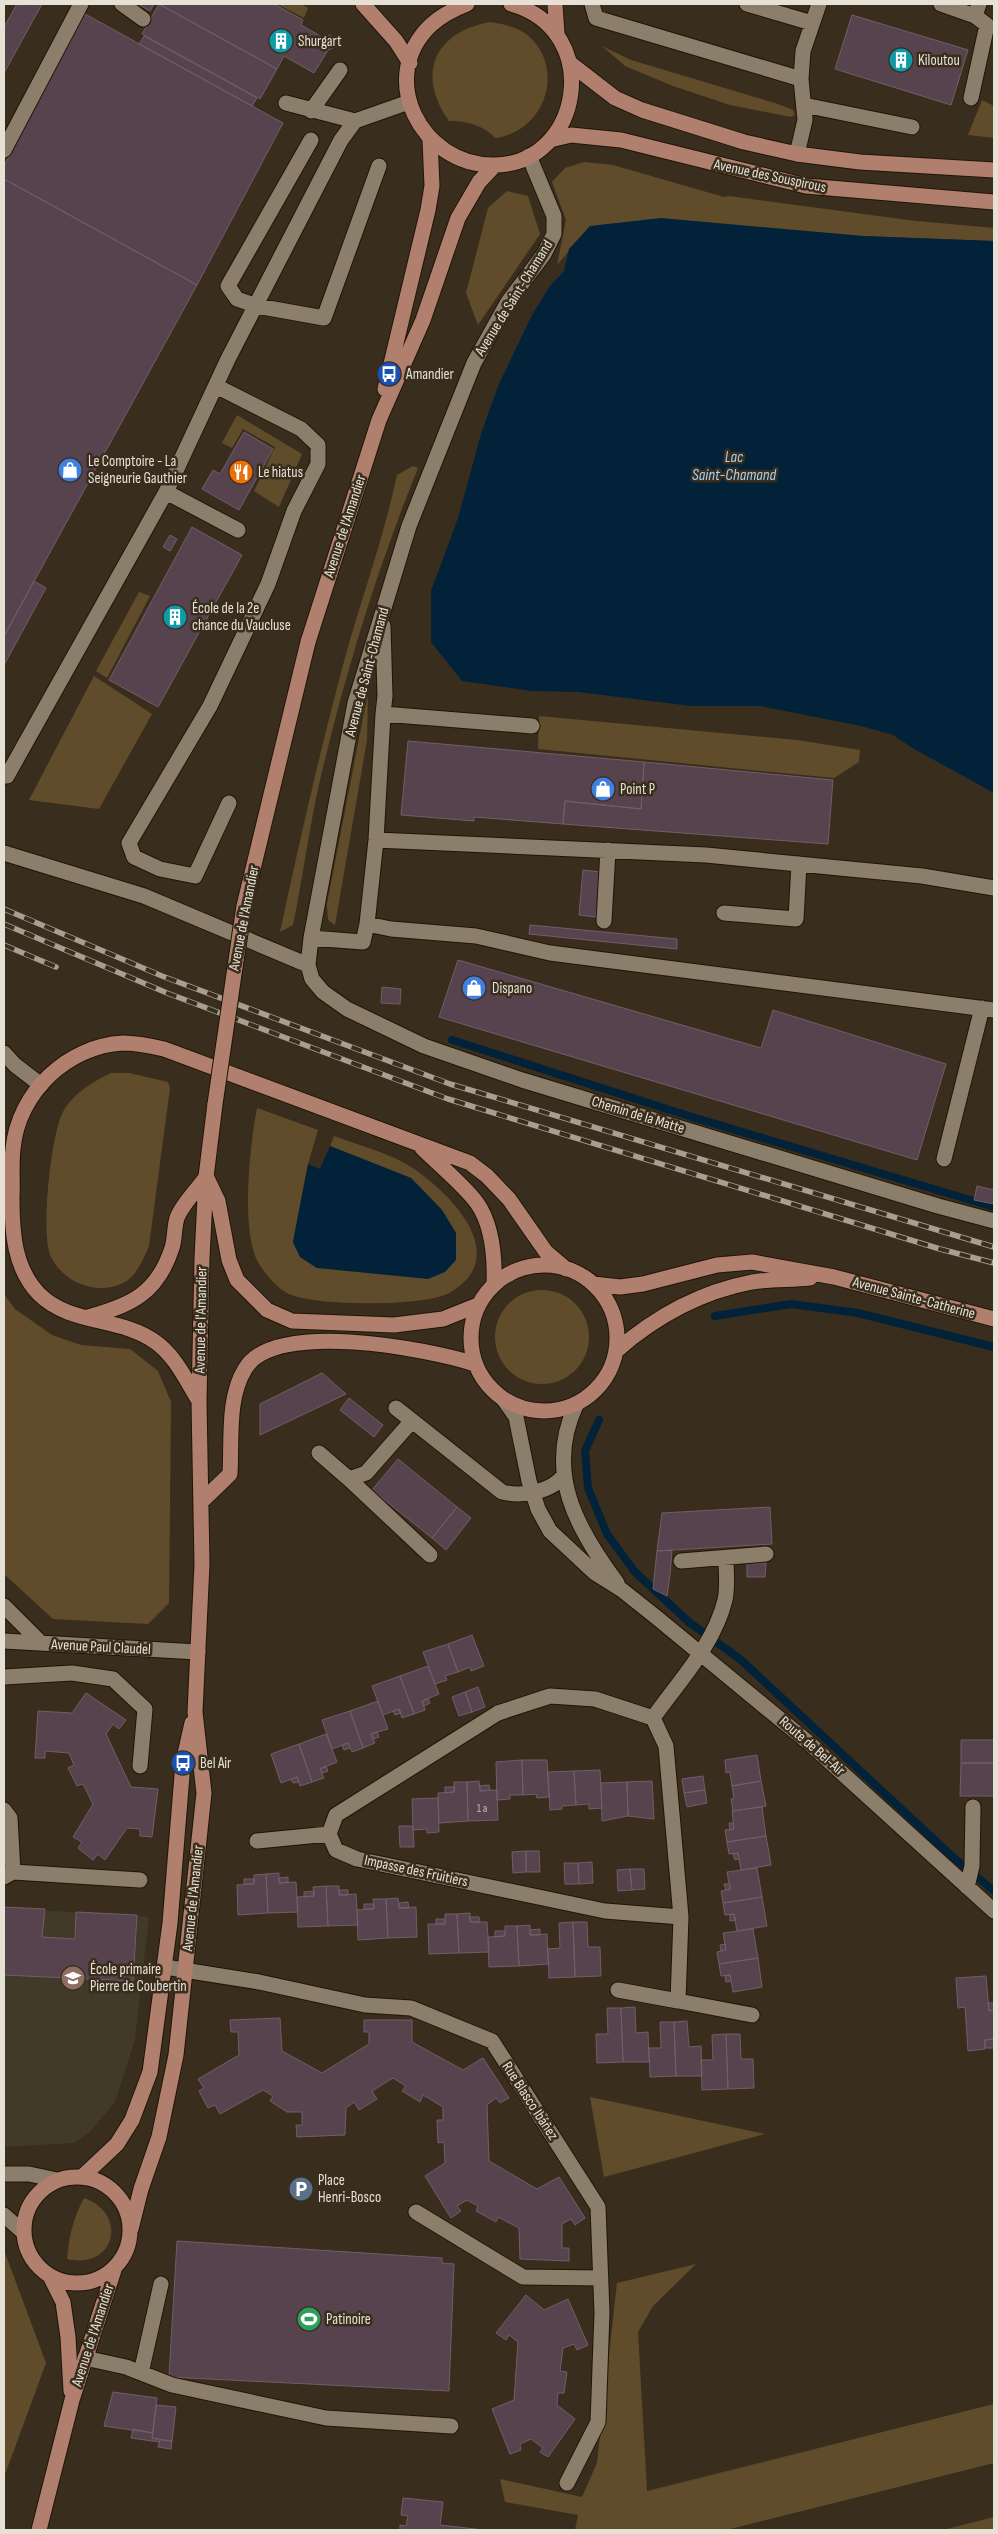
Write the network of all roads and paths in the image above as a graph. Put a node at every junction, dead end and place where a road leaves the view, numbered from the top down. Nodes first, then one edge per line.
1 (81, 4) edge
2 (122, 4) edge
3 (363, 4) edge
4 (467, 4) edge
5 (511, 4) edge
6 (555, 4) edge
7 (592, 4) edge
8 (748, 4) edge
9 (819, 4) edge
10 (941, 4) edge
11 (977, 10) edge
12 (143, 19) dead end
13 (812, 22) junction
14 (556, 34) junction
15 (410, 63) junction
16 (570, 64) junction
17 (340, 70) dead end
18 (801, 79) junction
19 (971, 98) dead end
20 (409, 102) junction
21 (286, 103) dead end
22 (804, 105) junction
23 (311, 111) junction
24 (355, 121) junction
25 (912, 127) dead end
26 (310, 140) dead end
27 (430, 140) junction
28 (550, 140) junction
29 (4, 150) edge
30 (797, 154) junction
31 (529, 156) junction
32 (379, 166) dead end
33 (494, 166) junction
34 (994, 170) edge
35 (994, 202) edge
36 (257, 306) junction
37 (216, 386) junction
38 (379, 420) junction
39 (166, 492) junction
40 (238, 530) dead end
41 (382, 612) junction
42 (384, 714) junction
43 (532, 726) dead end
44 (4, 776) edge
45 (229, 803) dead end
46 (376, 840) junction
47 (608, 850) junction
48 (4, 853) edge
49 (799, 864) junction
50 (994, 888) edge
51 (724, 913) dead end
52 (604, 921) dead end
53 (367, 924) junction
54 (311, 938) junction
55 (308, 965) junction
56 (988, 1009) edge
57 (4, 1052) edge
58 (41, 1085) junction
59 (417, 1143) junction
60 (944, 1159) dead end
61 (206, 1177) junction
62 (994, 1221) edge
63 (566, 1269) junction
64 (834, 1277) junction
65 (593, 1284) junction
66 (494, 1285) junction
67 (478, 1305) junction
68 (87, 1318) junction
69 (994, 1319) edge
70 (616, 1351) junction
71 (475, 1364) junction
72 (504, 1400) junction
73 (200, 1402) junction
74 (576, 1405) junction
75 (396, 1408) dead end
76 (412, 1422) junction
77 (319, 1453) dead end
78 (564, 1475) junction
79 (349, 1479) junction
80 (533, 1492) junction
81 (201, 1502) junction
82 (766, 1554) dead end
83 (430, 1555) dead end
84 (726, 1558) junction
85 (681, 1561) dead end
86 (622, 1590) junction
87 (4, 1606) edge
88 (4, 1641) edge
89 (41, 1643) junction
90 (198, 1652) junction
91 (700, 1654) junction
92 (4, 1677) edge
93 (195, 1712) junction
94 (653, 1718) junction
95 (140, 1766) dead end
96 (973, 1807) dead end
97 (4, 1810) edge
98 (329, 1834) junction
99 (257, 1841) dead end
100 (8, 1875) edge
101 (140, 1880) dead end
102 (967, 1887) junction
103 (994, 1911) edge
104 (681, 1917) junction
105 (165, 1967) junction
106 (186, 1971) junction
107 (618, 1990) dead end
108 (678, 2001) junction
109 (752, 2016) dead end
110 (4, 2174) edge
111 (82, 2177) junction
112 (57, 2180) junction
113 (416, 2212) dead end
114 (4, 2215) edge
115 (131, 2229) junction
116 (23, 2232) junction
117 (114, 2270) junction
118 (50, 2276) junction
119 (601, 2278) junction
120 (161, 2284) dead end
121 (85, 2358) junction
122 (141, 2373) junction
123 (72, 2400) junction
124 (451, 2426) dead end
125 (567, 2483) dead end
126 (39, 2530) edge

1 - 29 street
2 - 12 street
3 - 15 main road
4 - 15 main road
5 - 14 main road
6 - 14 main road
7 - 18 street
8 - 13 street
9 - 13 street
10 - 11 street
11 - 19 street
13 - 18 street
14 - 16 main road
15 - 20 main road
16 - 28 main road
16 - 30 main road, Avenue des Souspirous
17 - 23 street
18 - 22 street
20 - 24 street
20 - 27 main road
21 - 23 street
22 - 25 street
22 - 30 street
23 - 24 street
24 - 36 street
26 - 36 street
27 - 33 main road
27 - 38 main road
28 - 31 main road
28 - 35 main road, Avenue des Souspirous
30 - 34 main road, Avenue des Souspirous
31 - 33 main road
31 - 41 street, Avenue de Saint-Chamand
32 - 36 street
33 - 38 main road, Avenue de l'Amandier
36 - 37 street
37 - 39 street
37 - 45 street
38 - 61 main road, Avenue de l'Amandier, bridge
39 - 40 street
39 - 44 street
41 - 42 street
41 - 54 street, Avenue de Saint-Chamand
42 - 43 street
42 - 46 street
46 - 47 street
46 - 53 street
47 - 49 street
47 - 52 street
48 - 55 street
49 - 50 street
49 - 51 street
53 - 54 street
53 - 56 street
54 - 55 street, Avenue de Saint-Chamand
55 - 62 street, Chemin de la Matte
56 - 60 street
57 - 58 street
58 - 59 main road
58 - 68 main road
59 - 63 main road
59 - 66 main road
61 - 67 main road
61 - 68 main road
61 - 73 main road, Avenue de l'Amandier
63 - 65 main road
63 - 66 main road
64 - 65 main road
64 - 69 main road, Avenue Sainte-Catherine
64 - 70 main road
65 - 70 main road
66 - 67 main road
67 - 71 main road
68 - 73 main road
70 - 74 main road
71 - 72 main road
71 - 81 main road
72 - 74 main road
72 - 80 street, Route de Bel-Air
73 - 81 main road, Avenue de l'Amandier
74 - 78 street, Route de Bel-Air
75 - 76 street
76 - 79 street
76 - 80 street
77 - 79 street
78 - 80 street
78 - 86 street, Route de Bel-Air
79 - 83 street
80 - 86 street, Route de Bel-Air
81 - 90 main road, Avenue de l'Amandier
82 - 84 street
84 - 85 street
84 - 91 street
86 - 91 street, Route de Bel-Air
87 - 89 street
88 - 89 street, Avenue Paul Claudel
89 - 90 street, Avenue Paul Claudel
90 - 93 main road, Avenue de l'Amandier
91 - 94 street
91 - 102 street, Route de Bel-Air
92 - 95 street
93 - 105 main road, Avenue de l'Amandier
93 - 106 main road, Avenue de l'Amandier
94 - 98 street
94 - 104 street
96 - 102 street
97 - 100 street
98 - 99 street
98 - 104 street, Impasse des Fruitiers
100 - 101 street
102 - 103 street, Route de Bel-Air
104 - 108 street
105 - 106 street, Rue Blasco Ibáñez
105 - 111 main road, Avenue de l'Amandier
106 - 115 main road, Avenue de l'Amandier
106 - 119 street, Rue Blasco Ibáñez
107 - 108 street
108 - 109 street
110 - 112 street
111 - 112 main road
111 - 115 main road
112 - 116 main road
113 - 119 street
114 - 116 street
115 - 117 main road
116 - 118 main road
117 - 118 main road
117 - 121 main road, Avenue de l'Amandier
118 - 123 main road, Avenue de l'Amandier
119 - 125 street, Rue Blasco Ibáñez
120 - 122 street
121 - 122 street
121 - 123 main road, Avenue de l'Amandier
122 - 124 street
123 - 126 main road, Avenue de l'Amandier

